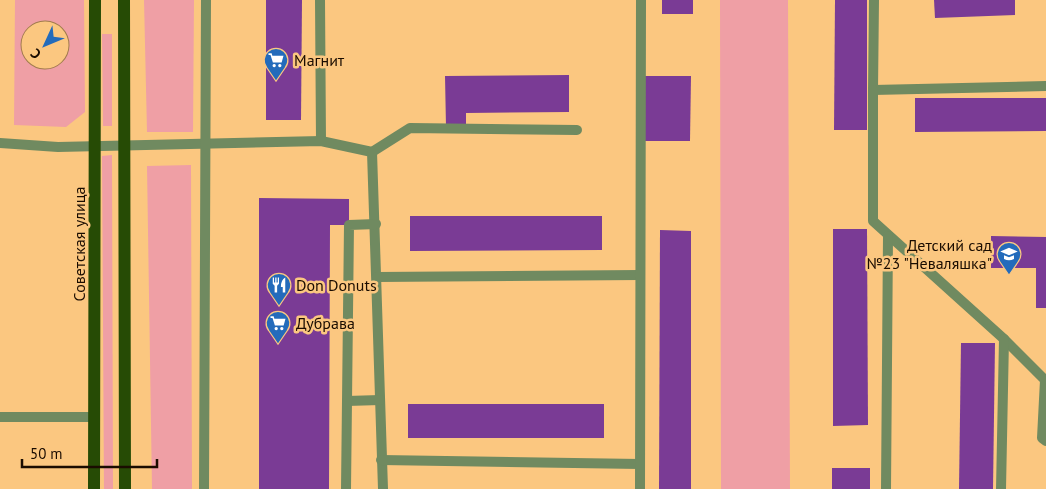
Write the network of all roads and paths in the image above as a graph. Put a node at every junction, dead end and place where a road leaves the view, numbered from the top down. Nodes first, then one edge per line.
1 (95, 0) edge
2 (124, 0) edge
3 (206, 0) edge
4 (320, 0) edge
5 (641, 0) edge
6 (874, 0) edge
7 (1046, 86) edge
8 (873, 90) junction
9 (576, 130) dead end
10 (321, 141) junction
11 (204, 144) junction
12 (1, 145) edge
13 (95, 147) junction
14 (124, 147) junction
15 (372, 152) junction
16 (376, 224) junction
17 (888, 236) junction
18 (640, 275) junction
19 (377, 277) junction
20 (1004, 339) junction
21 (380, 400) junction
22 (347, 401) junction
23 (0, 417) edge
24 (95, 417) junction
25 (1046, 441) edge
26 (382, 460) junction
27 (640, 464) junction
28 (94, 489) edge
29 (125, 489) edge
30 (204, 489) edge
31 (346, 489) edge
32 (382, 489) edge
33 (640, 489) edge
34 (886, 489) edge
35 (1001, 489) edge

1 - 13 main road, Советская улица
2 - 14 main road
3 - 11 lane
4 - 10 lane
5 - 18 lane
6 - 8 lane
7 - 8 lane
8 - 17 lane
9 - 15 lane
10 - 11 lane
10 - 15 lane
11 - 14 lane
11 - 30 lane
12 - 13 lane
13 - 14 lane
13 - 24 main road, Советская улица
14 - 29 main road
15 - 16 lane
16 - 19 lane
16 - 22 lane
17 - 20 lane
17 - 34 lane
18 - 19 lane
18 - 27 lane
19 - 21 lane
20 - 25 lane
20 - 35 lane
21 - 22 lane
21 - 26 lane
22 - 31 lane
23 - 24 lane
24 - 28 main road, Советская улица
26 - 27 lane
26 - 32 lane
27 - 33 lane

